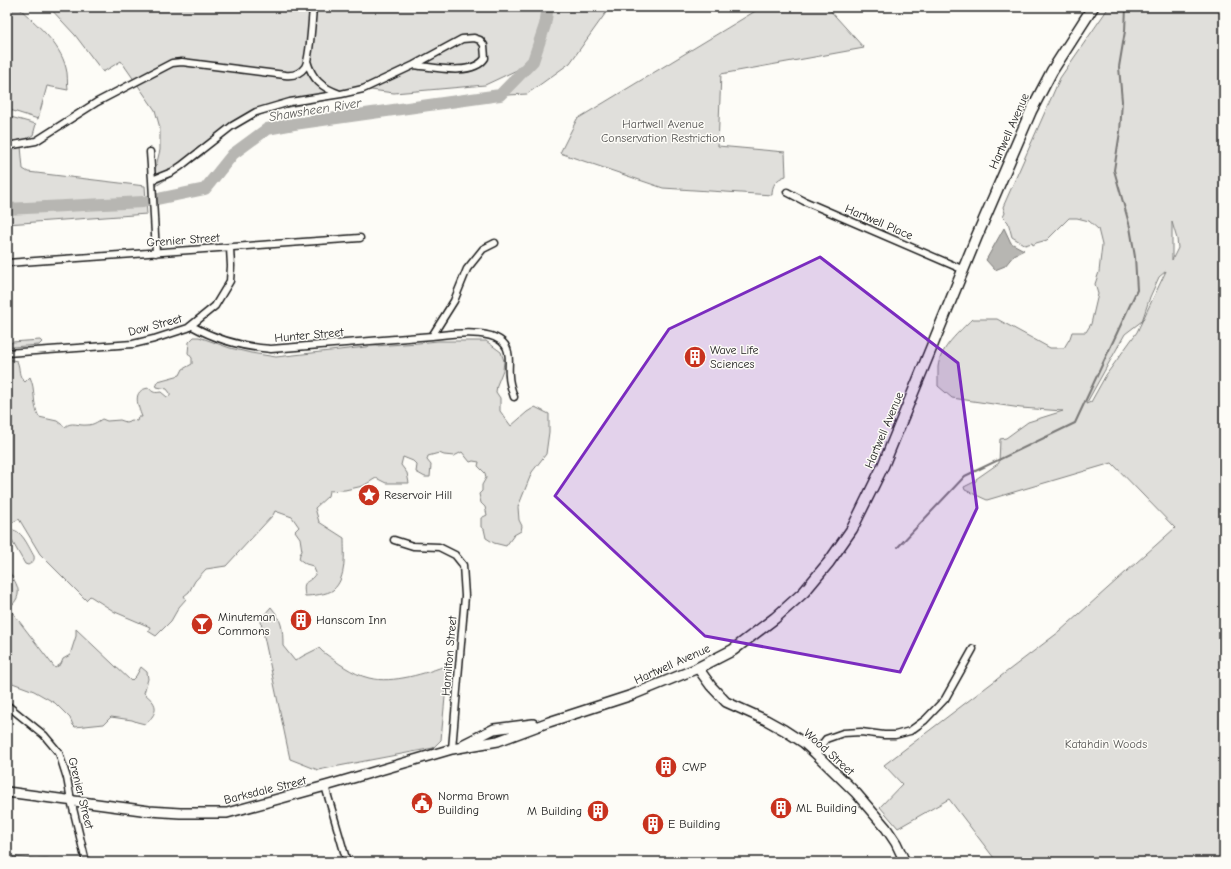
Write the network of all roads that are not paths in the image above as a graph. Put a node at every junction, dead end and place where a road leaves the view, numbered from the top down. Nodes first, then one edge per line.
1 (314, 7) edge
2 (1093, 7) edge
3 (307, 60) junction
4 (414, 65) junction
5 (341, 94) junction
6 (7, 146) edge
7 (150, 152) dead end
8 (152, 180) junction
9 (787, 192) dead end
10 (360, 238) dead end
11 (495, 243) dead end
12 (230, 248) junction
13 (156, 252) junction
14 (7, 263) edge
15 (964, 270) junction
16 (192, 326) junction
17 (432, 336) junction
18 (7, 353) edge
19 (514, 398) dead end
20 (394, 540) dead end
21 (973, 649) dead end
22 (698, 668) junction
23 (7, 705) edge
24 (549, 722) junction
25 (494, 729) joint
26 (498, 741) joint
27 (452, 749) junction
28 (815, 753) junction
29 (325, 786) junction
30 (7, 792) edge
31 (71, 800) junction
32 (86, 862) edge
33 (347, 862) edge
34 (905, 862) edge

1 - 3 street
2 - 15 main road, Hartwell Avenue
3 - 5 street
3 - 6 street
4 - 4 street
4 - 5 street
5 - 8 street
7 - 8 street
8 - 13 street
9 - 15 street, Hartwell Place
10 - 12 street, Grenier Street
11 - 17 street
12 - 13 street, Grenier Street
12 - 16 street, Dow Street
13 - 14 street, Grenier Street
15 - 22 main road, Hartwell Avenue
16 - 17 street, Hunter Street
16 - 18 street, Dow Street
17 - 19 street, Hunter Street
20 - 27 street, Hamilton Street
21 - 28 street
22 - 24 street, Hartwell Avenue
22 - 28 street, Wood Street
23 - 31 street, Grenier Street
24 - 25 street, Hartwell Avenue
24 - 26 street, Hartwell Avenue
25 - 27 street, Barksdale Street
26 - 27 street, Barksdale Street
27 - 29 street, Barksdale Street
28 - 34 street, Wood Street
29 - 31 street, Barksdale Street
29 - 33 street
30 - 31 street, Barksdale Street
31 - 32 street, Grenier Street

